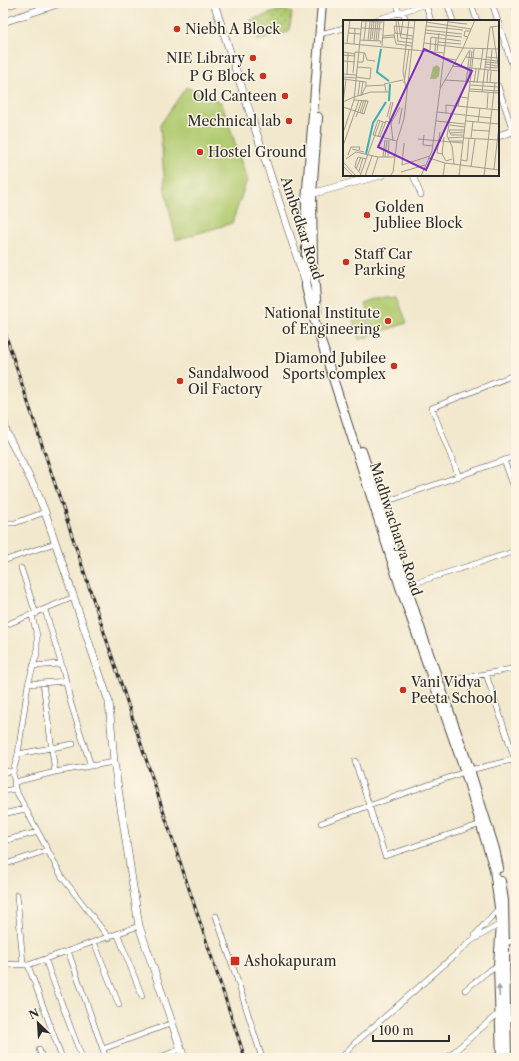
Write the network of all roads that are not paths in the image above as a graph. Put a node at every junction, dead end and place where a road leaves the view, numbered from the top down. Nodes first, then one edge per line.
1 (16, 3) edge
2 (60, 3) edge
3 (214, 3) edge
4 (322, 3) edge
5 (328, 3) edge
6 (398, 3) edge
7 (447, 3) edge
8 (471, 3) edge
9 (492, 3) edge
10 (514, 3) edge
11 (428, 4) edge
12 (3, 8) edge
13 (516, 10) edge
14 (400, 13) junction
15 (382, 20) edge
16 (405, 20) edge
17 (431, 20) edge
18 (453, 20) edge
19 (477, 20) edge
20 (498, 20) edge
21 (3, 22) edge
22 (499, 25) edge
23 (343, 28) edge
24 (322, 34) junction
25 (516, 77) edge
26 (499, 89) edge
27 (514, 130) edge
28 (499, 136) edge
29 (377, 176) edge
30 (413, 176) edge
31 (309, 194) junction
32 (421, 195) dead end
33 (306, 287) junction
34 (315, 300) junction
35 (516, 374) edge
36 (3, 416) edge
37 (4, 430) edge
38 (516, 456) edge
39 (504, 460) junction
40 (459, 477) junction
41 (516, 492) edge
42 (377, 505) junction
43 (44, 512) junction
44 (3, 523) edge
45 (55, 543) junction
46 (516, 551) edge
47 (3, 561) edge
48 (21, 568) dead end
49 (403, 586) junction
50 (74, 597) junction
51 (45, 610) junction
52 (34, 615) junction
53 (3, 626) edge
54 (60, 664) junction
55 (33, 666) junction
56 (516, 668) edge
57 (486, 674) junction
58 (453, 680) dead end
59 (66, 681) junction
60 (44, 683) junction
61 (28, 684) junction
62 (73, 744) dead end
63 (51, 748) junction
64 (18, 754) junction
65 (516, 760) edge
66 (355, 761) dead end
67 (114, 762) junction
68 (91, 766) junction
69 (3, 771) edge
70 (467, 771) junction
71 (13, 772) junction
72 (54, 772) junction
73 (15, 782) junction
74 (15, 789) junction
75 (3, 791) edge
76 (370, 806) junction
77 (25, 809) junction
78 (3, 814) edge
79 (321, 823) dead end
80 (481, 824) junction
81 (38, 832) junction
82 (3, 841) edge
83 (48, 850) junction
84 (3, 865) edge
85 (17, 895) dead end
86 (499, 908) junction
87 (216, 916) dead end
88 (503, 922) junction
89 (139, 926) junction
90 (118, 935) junction
91 (108, 938) junction
92 (471, 941) junction
93 (94, 942) junction
94 (516, 942) edge
95 (502, 943) junction
96 (68, 951) junction
97 (46, 959) junction
98 (3, 964) edge
99 (26, 964) junction
100 (498, 965) junction
101 (465, 990) dead end
102 (142, 996) dead end
103 (119, 1005) dead end
104 (505, 1015) junction
105 (516, 1018) edge
106 (172, 1023) junction
107 (38, 1049) dead end
108 (103, 1049) junction
109 (181, 1049) junction
110 (42, 1058) edge
111 (62, 1058) edge
112 (82, 1058) edge
113 (106, 1058) edge
114 (158, 1058) edge
115 (184, 1058) edge
116 (262, 1058) edge
117 (341, 1058) edge
118 (447, 1058) edge
119 (501, 1058) edge
120 (507, 1058) edge

1 - 12 street
2 - 21 street
3 - 33 street, Ambedkar Road
4 - 24 main road
5 - 24 main road
6 - 14 street
7 - 18 street
8 - 19 street
9 - 20 street
10 - 13 street
11 - 14 street
11 - 17 street
14 - 15 street
14 - 16 street
22 - 25 street
23 - 24 street
24 - 31 main road
26 - 27 street
27 - 28 street
29 - 31 street
30 - 32 street
31 - 33 main road, Madhwacharya Road
31 - 34 main road, Madhwacharya Road
33 - 34 street, Ambedkar Road
33 - 42 main road, Madhwacharya Road
34 - 42 main road, Madhwacharya Road
35 - 40 street
36 - 37 street
37 - 43 street
38 - 39 street
39 - 40 street
39 - 41 street
40 - 42 street
42 - 49 main road, Madhwacharya Road
43 - 44 street
43 - 45 street
45 - 47 street
45 - 50 street
46 - 49 street
48 - 52 street
49 - 70 main road, Madhwacharya Road
50 - 51 street
50 - 67 street
51 - 52 street
51 - 54 street
52 - 53 street
52 - 55 street
54 - 55 street
54 - 59 street
55 - 61 street
56 - 57 street
57 - 58 street
57 - 65 street
59 - 60 street
59 - 68 street
60 - 61 street
60 - 63 street
61 - 64 street
62 - 63 street
63 - 64 street
63 - 72 street
64 - 71 street
65 - 70 street
66 - 76 street
67 - 68 street
67 - 89 street
68 - 72 street
69 - 71 street
70 - 76 street
70 - 80 main road, Madhwacharya Road
70 - 88 main road, Madhwacharya Road
71 - 73 street
72 - 73 street
73 - 74 street
74 - 75 street
74 - 77 street
76 - 79 street
76 - 80 street
77 - 78 street
77 - 81 street
80 - 86 main road, Madhwacharya Road
81 - 82 street
81 - 83 street
83 - 84 street
83 - 91 street
85 - 99 street
86 - 88 main road, Madhwacharya Road
86 - 92 street
87 - 116 street
88 - 92 street
88 - 95 main road, Madhwacharya Road
89 - 90 street
89 - 106 street
90 - 91 street
90 - 102 street
91 - 93 street
92 - 117 street
93 - 96 street
93 - 103 street
94 - 95 street
95 - 100 main road, Madhwacharya Road
95 - 104 main road, Madhwacharya Road
96 - 97 street
96 - 108 street
97 - 99 street
97 - 112 street
98 - 99 street
99 - 111 street
100 - 101 street
104 -> 100 main road, Madhwacharya Road
104 - 105 street
104 - 118 street
104 - 119 main road, Madhwacharya Road
104 - 120 main road, Madhwacharya Road
106 - 108 street
106 - 109 street
107 - 110 street
108 - 113 street
109 - 114 street
109 - 115 street

